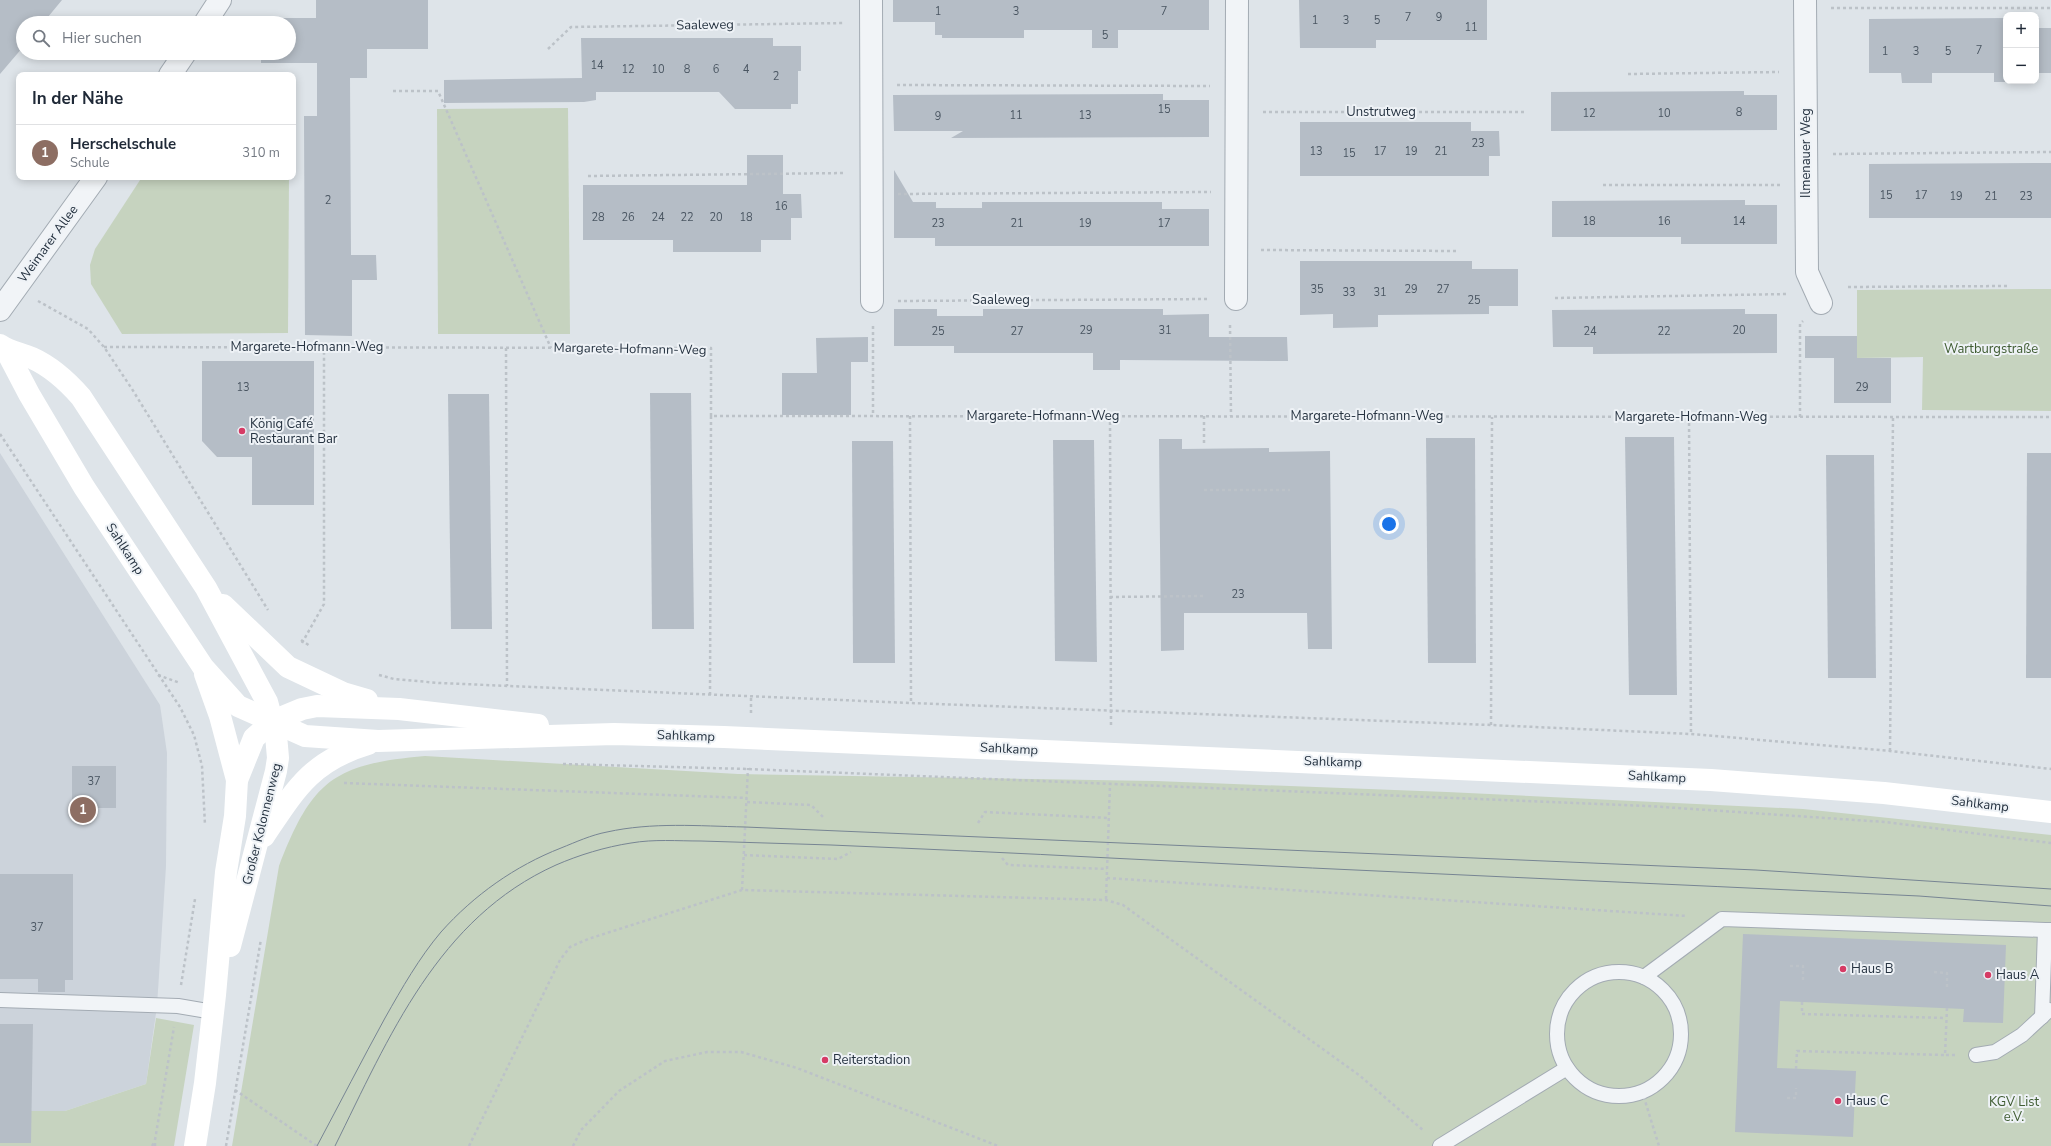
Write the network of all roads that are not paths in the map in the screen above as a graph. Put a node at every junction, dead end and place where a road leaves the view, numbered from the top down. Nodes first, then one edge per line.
1 (220, 0) edge
2 (871, 0) edge
3 (1238, 0) edge
4 (1805, 4) edge
5 (210, 16) edge
6 (180, 60) edge
7 (172, 72) edge
8 (94, 180) edge
9 (1819, 298) road end
10 (1236, 299) road end
11 (872, 301) road end
12 (0, 310) edge
13 (3, 348) edge
14 (206, 588) junction
15 (203, 667) junction
16 (399, 709) junction
17 (273, 721) junction
18 (614, 734) junction
19 (378, 741) junction
20 (237, 780) junction
21 (2051, 812) edge
22 (254, 852) junction
23 (2048, 930) edge
24 (1644, 977) junction
25 (0, 1000) edge
26 (214, 1004) junction
27 (2046, 1012) edge
28 (1976, 1055) road end
29 (1567, 1068) junction
30 (1440, 1145) edge
31 (195, 1146) edge

1 - 5 street
2 - 11 street
3 - 10 street
4 - 9 street, Ilmenauer Weg
6 - 7 street
8 - 12 street, Weimarer Allee
13 - 14 street, Sahlkamp
13 - 15 street, Sahlkamp
14 - 16 street, Sahlkamp
14 - 17 street, Sahlkamp
15 - 17 street, Sahlkamp
15 - 20 street, Großer Kolonnenweg
16 - 17 street, Sahlkamp
16 - 18 street, Sahlkamp
17 - 19 street, Sahlkamp
17 - 20 street, Großer Kolonnenweg
17 - 22 street, Großer Kolonnenweg
18 - 19 street, Sahlkamp
18 - 21 street, Sahlkamp
19 - 22 street, Sahlkamp
20 - 26 street, Großer Kolonnenweg
22 - 26 street, Großer Kolonnenweg
23 - 24 lane
23 - 27 lane
24 - 29 lane
24 - 29 lane
25 - 26 lane
26 - 31 street, Großer Kolonnenweg
27 - 28 lane
29 - 30 lane

